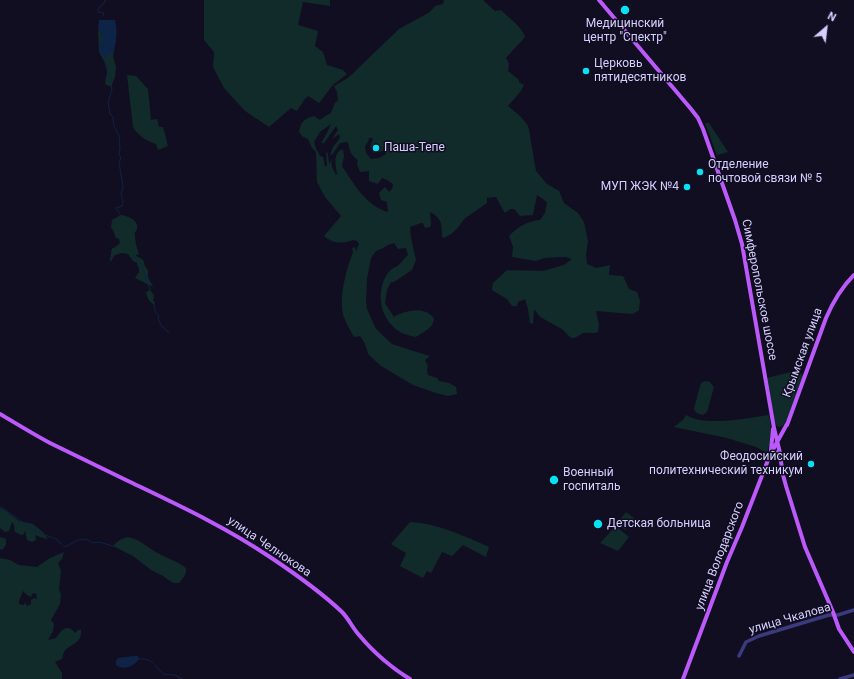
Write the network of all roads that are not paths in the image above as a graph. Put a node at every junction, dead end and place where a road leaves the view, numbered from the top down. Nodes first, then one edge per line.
1 (599, 0) edge
2 (854, 275) edge
3 (0, 414) edge
4 (787, 424) junction
5 (774, 425) junction
6 (777, 442) junction
7 (780, 454) junction
8 (770, 455) junction
9 (854, 610) edge
10 (834, 615) junction
11 (854, 652) edge
12 (739, 656) dead end
13 (854, 675) edge
14 (410, 679) edge
15 (683, 679) edge
16 (840, 679) edge

1 - 5 main road, Симферопольское шоссе
2 - 4 main road, Крымская улица
3 - 14 main road, улица Челнокова
4 - 5 main road
4 - 6 main road, Крымская улица
4 - 7 main road
5 - 6 main road, Симферопольское шоссе
5 - 8 main road
6 - 7 main road, Симферопольское шоссе
6 - 8 main road, улица Володарского
7 - 8 main road
7 - 10 main road, Симферопольское шоссе
8 - 15 main road, улица Володарского
9 - 10 street, улица Чкалова
10 - 11 main road, Симферопольское шоссе
10 - 12 street, улица Чкалова
13 - 16 street

